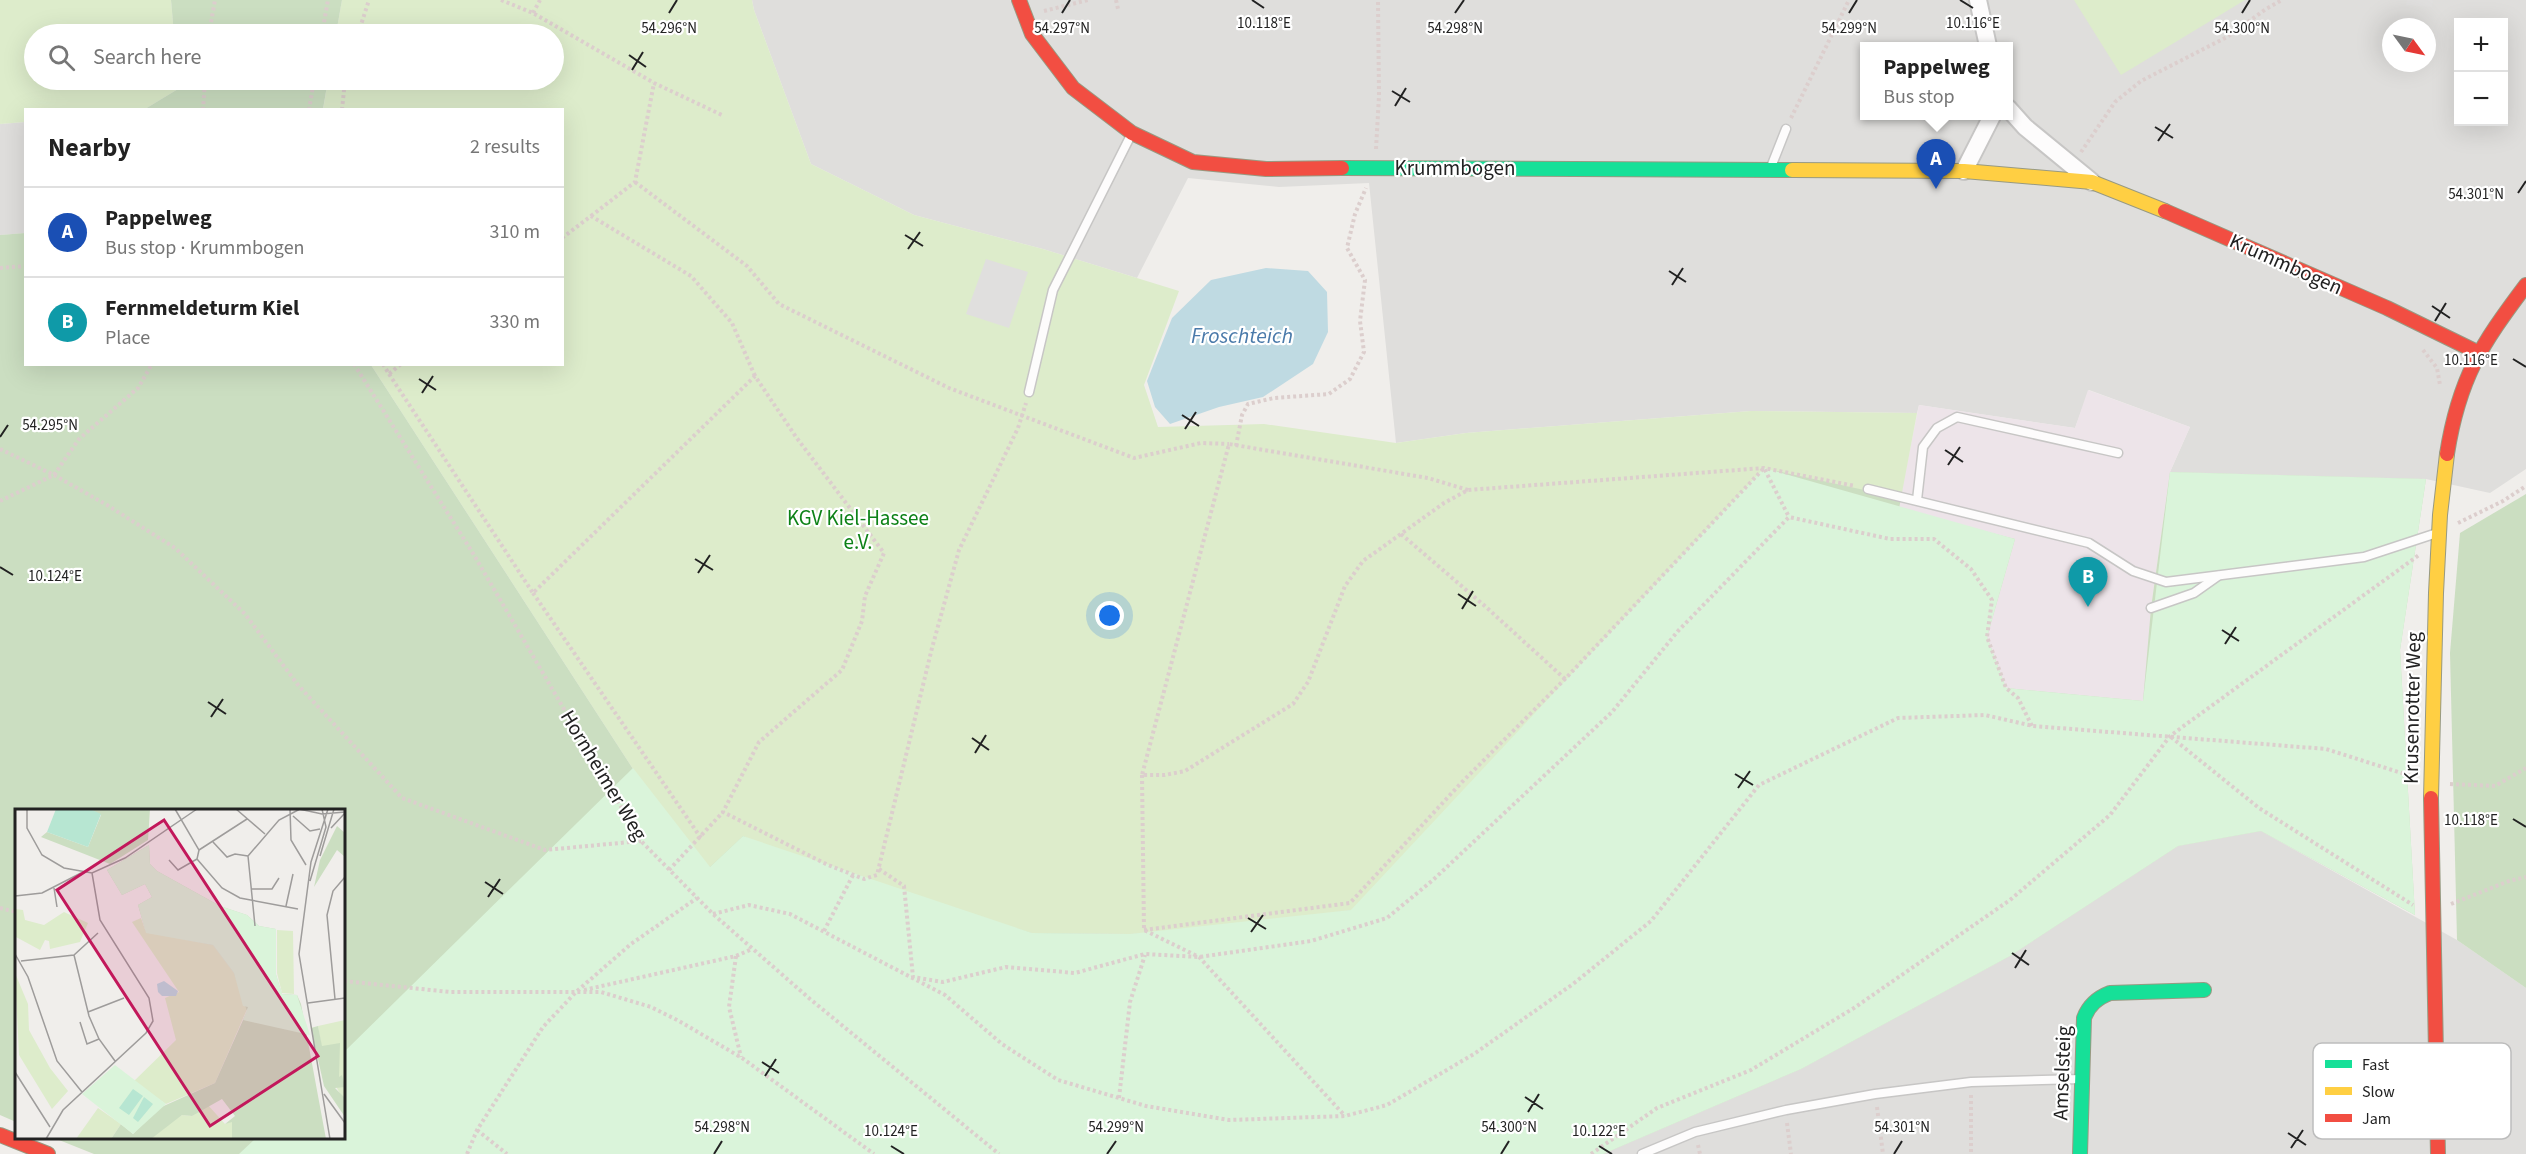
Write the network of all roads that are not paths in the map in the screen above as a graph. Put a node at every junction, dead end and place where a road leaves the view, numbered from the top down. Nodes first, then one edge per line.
1 (1019, 0) edge
2 (1978, 0) edge
3 (1987, 42) edge
4 (2013, 114) edge
5 (1990, 120) edge
6 (1786, 129) road end
7 (1132, 133) junction
8 (1770, 170) junction
9 (1964, 171) junction
10 (2092, 182) junction
11 (2526, 285) edge
12 (2477, 352) junction
13 (1029, 392) road end
14 (2118, 453) dead end
15 (1868, 489) road end
16 (1917, 500) junction
17 (2439, 536) junction
18 (2219, 576) junction
19 (2151, 608) dead end
20 (2204, 990) dead end
21 (2435, 1043) edge
22 (2082, 1079) junction
23 (0, 1135) edge
24 (2438, 1139) edge
25 (48, 1154) edge
26 (1642, 1154) edge
27 (2080, 1154) edge
28 (2438, 1154) edge

1 - 7 street, Krummbogen
2 - 3 street
4 - 10 street, Krummbogen
5 - 9 street
6 - 8 lane
7 - 8 street, Krummbogen
7 - 13 lane
8 - 9 street, Krummbogen
9 - 10 street, Krummbogen
10 - 12 street, Krummbogen
11 - 12 street, Krusenrotter Weg
12 - 17 street, Krusenrotter Weg
14 - 16 lane
15 - 16 lane
16 - 18 lane
17 - 18 lane
17 - 21 street, Krusenrotter Weg
18 - 19 lane
20 - 22 street, Amselsteig
22 - 26 lane
22 - 27 street, Amselsteig
23 - 25 street
24 - 28 street, Krusenrotter Weg

